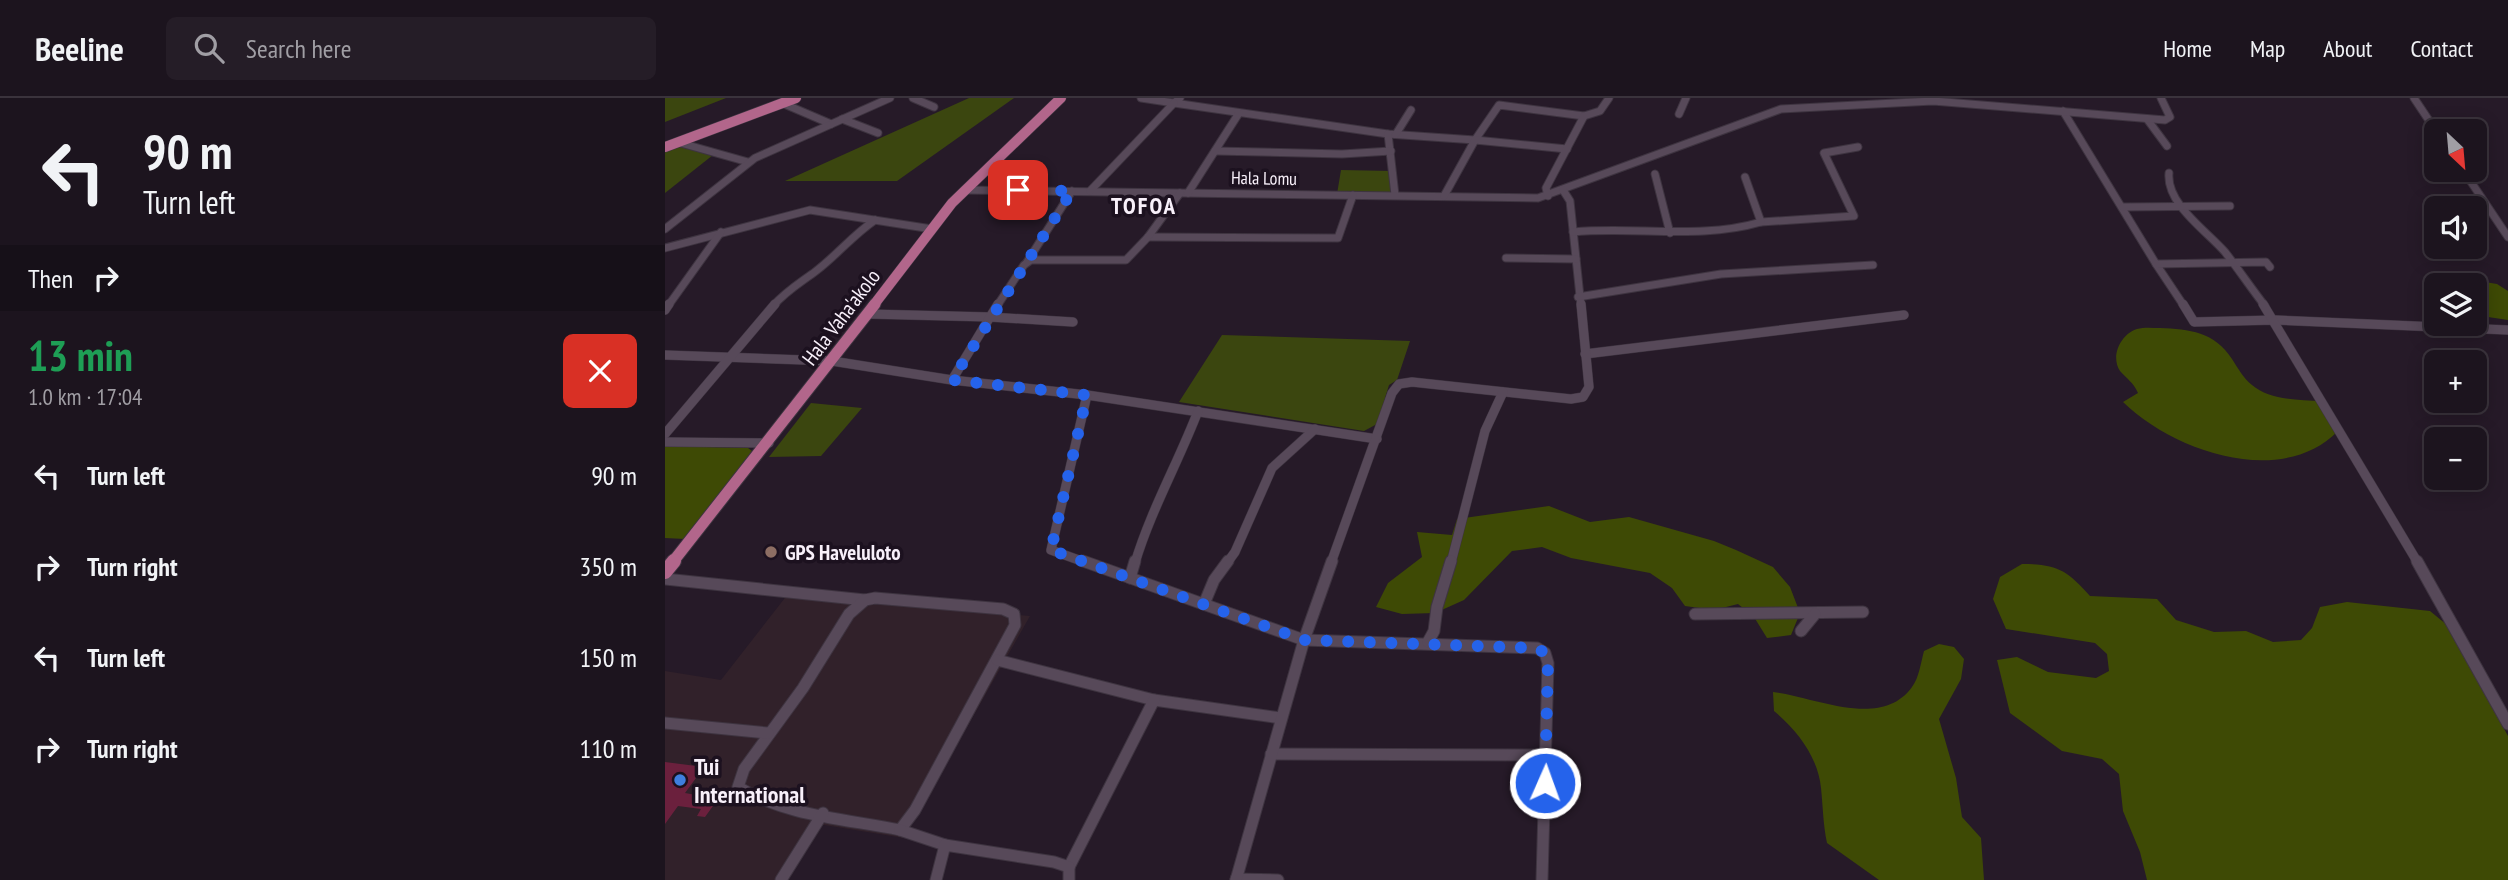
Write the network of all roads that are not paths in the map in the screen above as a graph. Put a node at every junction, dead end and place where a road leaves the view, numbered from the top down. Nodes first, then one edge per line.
1 (796, 98) edge
2 (890, 98) edge
3 (913, 98) edge
4 (1062, 98) edge
5 (1141, 98) edge
6 (1533, 98) edge
7 (1609, 98) edge
8 (1686, 98) edge
9 (2043, 98) edge
10 (2161, 98) edge
11 (2414, 98) edge
12 (1909, 100) edge
13 (1177, 101) edge
14 (782, 103) junction
15 (934, 107) dead end
16 (1528, 107) junction
17 (2042, 109) junction
18 (1411, 110) dead end
19 (2063, 111) junction
20 (1239, 113) junction
21 (1679, 114) dead end
22 (1584, 116) junction
23 (2147, 119) junction
24 (2428, 119) edge
25 (842, 120) junction
26 (831, 124) junction
27 (878, 132) dead end
28 (1392, 134) junction
29 (1475, 140) junction
30 (677, 142) junction
31 (2167, 146) dead end
32 (665, 147) edge
33 (1858, 147) dead end
34 (1567, 149) junction
35 (1215, 151) junction
36 (1391, 151) junction
37 (748, 162) junction
38 (2169, 173) dead end
39 (1655, 174) dead end
40 (1745, 177) dead end
41 (2470, 182) edge
42 (964, 190) junction
43 (1563, 190) junction
44 (1072, 191) junction
45 (1090, 191) junction
46 (1184, 193) junction
47 (1353, 195) junction
48 (1395, 195) junction
49 (1444, 196) junction
50 (1548, 196) junction
51 (2230, 206) dead end
52 (2123, 207) junction
53 (2187, 208) junction
54 (875, 220) junction
55 (1761, 222) junction
56 (665, 229) edge
57 (932, 229) junction
58 (721, 232) junction
59 (1573, 232) junction
60 (1670, 233) junction
61 (1148, 237) junction
62 (2508, 237) edge
63 (665, 248) edge
64 (1506, 258) dead end
65 (1576, 259) junction
66 (1027, 263) junction
67 (2232, 263) junction
68 (1873, 264) dead end
69 (2156, 264) junction
70 (2270, 267) dead end
71 (1578, 297) junction
72 (665, 310) edge
73 (868, 314) junction
74 (1904, 315) dead end
75 (990, 317) junction
76 (2275, 320) junction
77 (1073, 322) dead end
78 (2508, 330) edge
79 (1585, 354) junction
80 (665, 355) edge
81 (731, 358) junction
82 (832, 361) junction
83 (952, 380) junction
84 (1503, 392) junction
85 (1087, 395) junction
86 (1198, 411) junction
87 (1314, 429) junction
88 (665, 434) edge
89 (1377, 439) junction
90 (665, 442) edge
91 (769, 443) junction
92 (665, 572) edge
93 (1130, 578) junction
94 (665, 579) edge
95 (865, 600) junction
96 (1204, 604) junction
97 (1863, 612) dead end
98 (1695, 614) dead end
99 (1816, 614) junction
100 (1801, 631) dead end
101 (1304, 640) junction
102 (1427, 642) junction
103 (997, 660) junction
104 (1154, 700) junction
105 (1281, 718) junction
106 (665, 723) edge
107 (2508, 724) edge
108 (768, 733) junction
109 (1271, 754) junction
110 (1546, 754) junction
111 (823, 813) junction
112 (900, 830) junction
113 (946, 845) junction
114 (1069, 873) edge
115 (781, 880) edge
116 (936, 880) edge
117 (1236, 880) edge
118 (1278, 880) edge
119 (1542, 880) edge

1 - 14 main road
2 - 25 street
3 - 15 street
4 - 42 main road, Hala Vaha'akolo
5 - 13 street
6 - 16 street
7 - 22 street
8 - 21 street
9 - 17 street
10 - 23 street
11 - 24 street
12 - 17 street, Hala Lomu
12 - 43 street, Hala Lomu
13 - 20 street
13 - 45 street
14 - 26 street
14 - 30 main road
16 - 22 street
16 - 29 street
17 - 19 street, Hala Lomu
18 - 28 street
19 - 23 street, Hala Lomu
19 - 52 street
20 - 28 street
20 - 35 street
22 - 34 street
23 - 31 street
25 - 26 street
25 - 27 street
26 - 37 street
28 - 29 street
28 - 36 street
29 - 34 street
29 - 49 street
30 - 32 main road
30 - 37 street
33 - 55 street
34 - 50 street
35 - 36 street
35 - 46 street
36 - 48 street
37 - 56 street
38 - 53 street
39 - 60 street
40 - 55 street
41 - 62 street
42 - 44 street, Hala Lomu
42 - 57 main road, Hala Vaha'akolo
43 - 50 street, Hala Lomu
43 - 59 street
44 - 45 street, Hala Lomu
44 - 66 street
45 - 46 street, Hala Lomu
46 - 47 street, Hala Lomu
46 - 61 street
47 - 48 street, Hala Lomu
47 - 61 street
48 - 49 street, Hala Lomu
49 - 50 street, Hala Lomu
51 - 53 street
52 - 53 street
52 - 69 street
53 - 67 street
54 - 57 street
54 - 58 street
54 - 81 street
55 - 60 street
57 - 73 main road, Hala Vaha'akolo
58 - 63 street
58 - 72 street
59 - 60 street
59 - 65 street
61 - 66 street
64 - 65 street
65 - 71 street
66 - 75 street
67 - 69 street
67 - 70 street
67 - 76 street
68 - 71 street
69 - 76 street
71 - 79 street
73 - 75 street
73 - 82 main road, Hala Vaha'akolo
74 - 79 street
75 - 77 street
75 - 83 street
76 - 78 street
76 - 107 street
79 - 84 street
80 - 81 street
81 - 82 street
81 - 88 street
82 - 83 street
82 - 91 main road, Hala Vaha'akolo
83 - 85 street
84 - 89 street
84 - 102 street
85 - 86 street
85 - 93 street
86 - 87 street
86 - 93 street
87 - 89 street
87 - 96 street
89 - 101 street
90 - 91 street
91 - 92 main road, Hala Vaha'akolo
93 - 96 street
94 - 95 street
95 - 103 street
95 - 108 street
96 - 101 street
97 - 99 street
98 - 99 street
99 - 100 street
101 - 102 street
101 - 105 street
102 - 110 street
103 - 104 street
103 - 112 street
104 - 105 street
104 - 114 street
105 - 109 street
106 - 108 street
108 - 111 street
109 - 110 street
109 - 117 street
110 - 119 street
111 - 112 street
111 - 115 street
112 - 113 street
113 - 114 street
113 - 116 street
117 - 118 street

